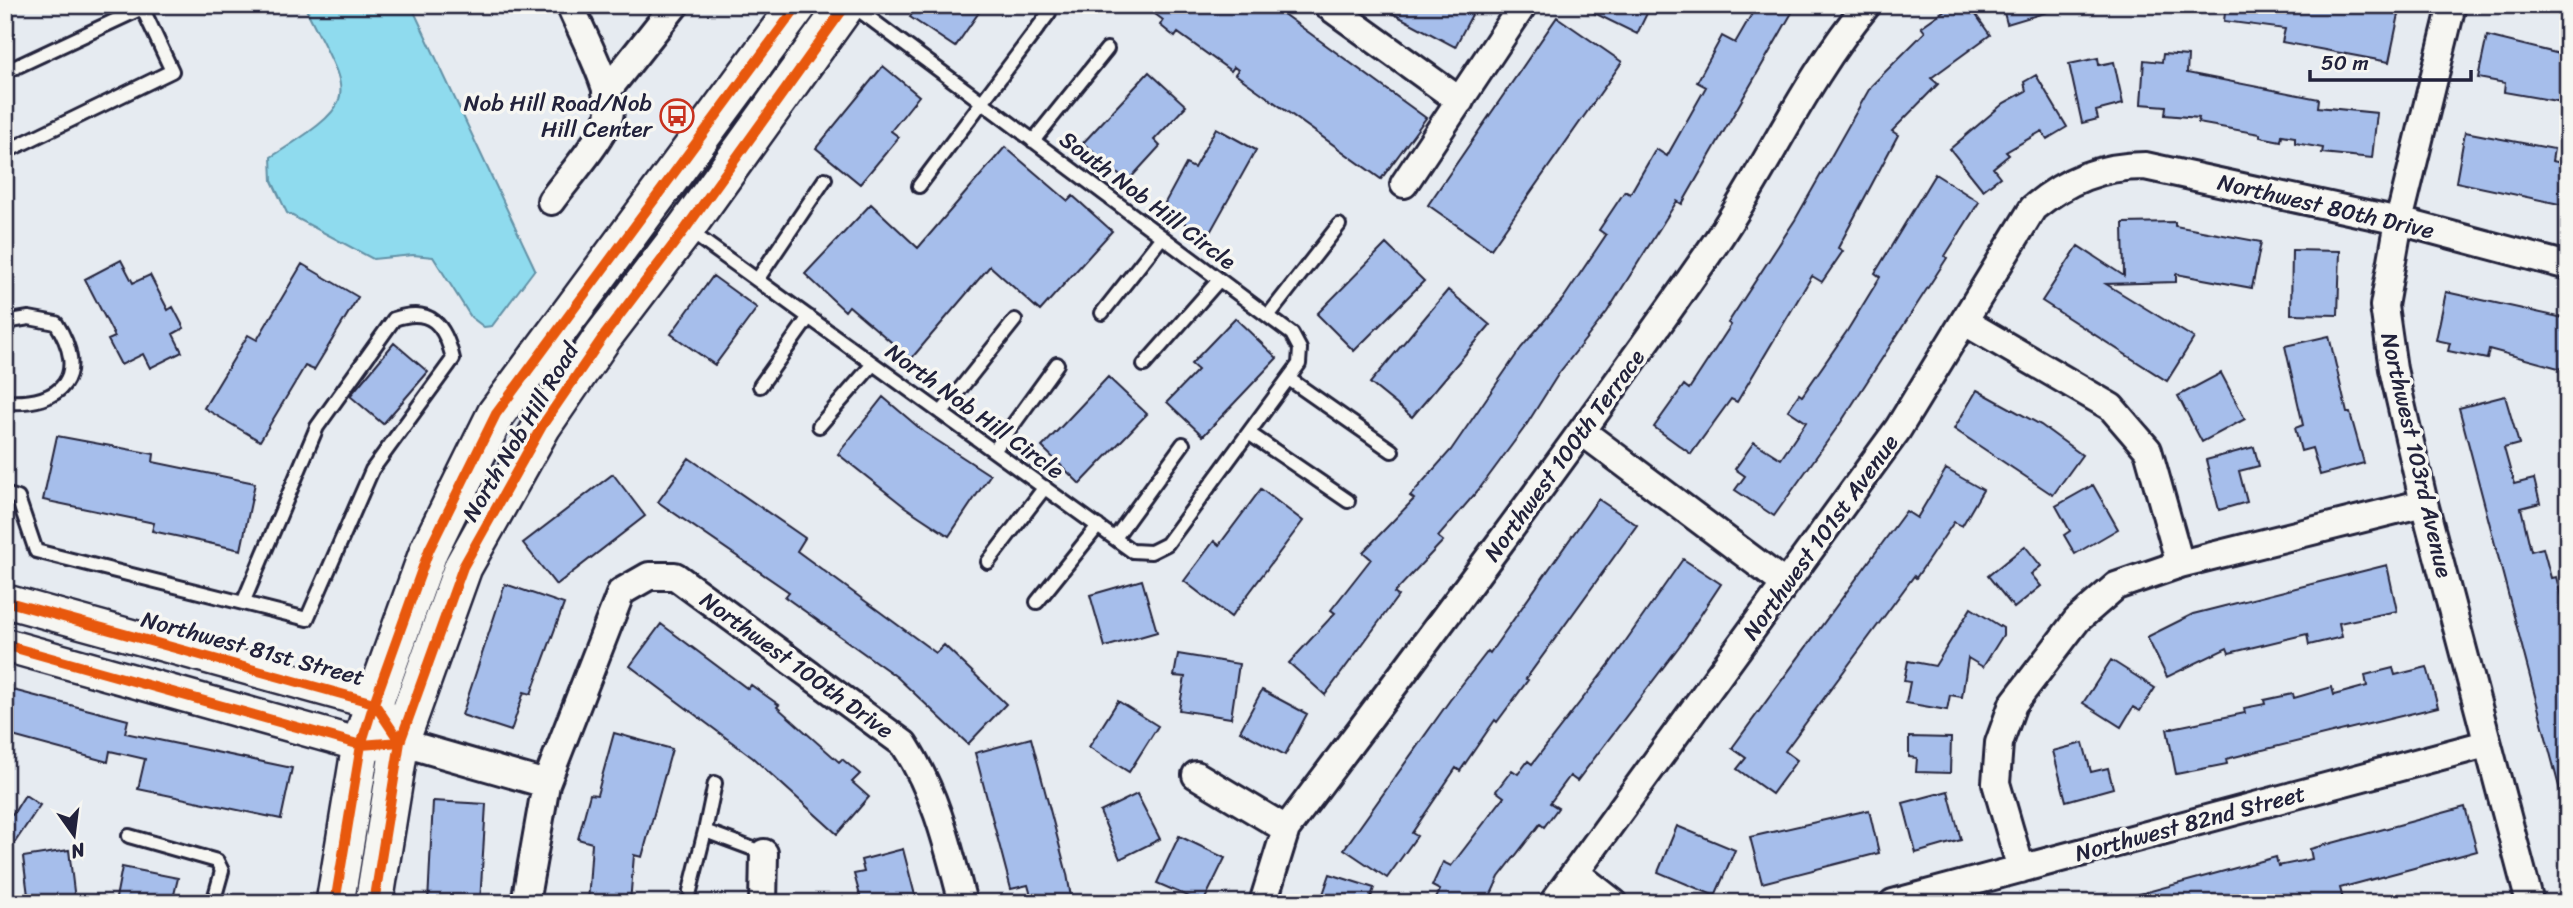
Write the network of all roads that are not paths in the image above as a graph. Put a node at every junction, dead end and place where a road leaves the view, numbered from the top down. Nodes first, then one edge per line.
1 (570, 5) edge
2 (675, 5) edge
3 (798, 5) edge
4 (849, 5) edge
5 (1327, 5) edge
6 (1523, 5) edge
7 (1867, 5) edge
8 (2452, 5) edge
9 (142, 7) edge
10 (1049, 13) dead end
11 (1107, 49) dead end
12 (5, 72) edge
13 (606, 92) junction
14 (1460, 101) junction
15 (982, 103) junction
16 (1033, 141) junction
17 (5, 152) edge
18 (2083, 176) joint
19 (825, 179) dead end
20 (1404, 184) dead end
21 (919, 186) dead end
22 (551, 201) dead end
23 (2399, 221) junction
24 (1339, 225) dead end
25 (685, 229) junction
26 (1162, 237) junction
27 (2568, 266) edge
28 (757, 280) junction
29 (1219, 280) junction
30 (1102, 313) dead end
31 (1268, 316) junction
32 (809, 317) junction
33 (1015, 320) dead end
34 (5, 322) edge
35 (1965, 322) junction
36 (873, 364) junction
37 (1057, 364) dead end
38 (1144, 365) dead end
39 (1289, 379) junction
40 (760, 386) dead end
41 (5, 402) edge
42 (941, 412) junction
43 (819, 426) dead end
44 (1584, 433) junction
45 (1250, 434) junction
46 (1183, 444) dead end
47 (994, 451) junction
48 (1392, 452) dead end
49 (1226, 468) joint
50 (1045, 487) junction
51 (5, 494) edge
52 (1348, 501) dead end
53 (2424, 503) junction
54 (1098, 526) junction
55 (1115, 538) junction
56 (988, 562) dead end
57 (2180, 564) junction
58 (1785, 584) junction
59 (5, 601) edge
60 (1037, 602) dead end
61 (243, 603) junction
62 (5, 645) edge
63 (374, 703) junction
64 (400, 742) junction
65 (2486, 744) junction
66 (362, 745) junction
67 (1196, 775) dead end
68 (715, 783) dead end
69 (546, 784) junction
70 (1286, 829) junction
71 (705, 831) junction
72 (129, 836) dead end
73 (764, 853) joint
74 (2021, 869) junction
75 (1576, 873) junction
76 (690, 891) dead end
77 (213, 903) edge
78 (335, 903) edge
79 (374, 903) edge
80 (525, 903) edge
81 (763, 903) edge
82 (963, 903) edge
83 (1263, 903) edge
84 (1553, 903) edge
85 (1614, 903) edge
86 (1893, 903) edge
87 (2529, 903) edge

1 - 13 street
2 - 13 street
3 - 63 main road, North Nob Hill Road
4 - 15 lane, South Nob Hill Circle
4 - 25 main road, North Nob Hill Road
5 - 14 street
6 - 14 street
7 - 44 street, Northwest 100th Terrace
8 - 23 street, Northwest 103rd Avenue
9 - 12 lane
9 - 17 lane
10 - 15 lane
11 - 16 lane
13 - 22 street
14 - 20 street
15 - 16 lane, South Nob Hill Circle
15 - 21 lane
16 - 26 lane, South Nob Hill Circle
18 - 23 street, Northwest 80th Drive
18 - 35 street, Northwest 101st Avenue
19 - 28 lane
23 - 27 street, Northwest 80th Drive
23 - 53 street, Northwest 103rd Avenue
24 - 31 lane
25 - 28 lane, North Nob Hill Circle
25 - 64 main road, North Nob Hill Road
26 - 29 lane, South Nob Hill Circle
26 - 30 lane
28 - 32 lane, North Nob Hill Circle
29 - 31 lane, South Nob Hill Circle
29 - 38 lane
31 - 39 lane, South Nob Hill Circle
32 - 36 lane, North Nob Hill Circle
32 - 40 lane
33 - 42 lane
34 - 41 lane
35 - 57 street
35 - 58 street, Northwest 101st Avenue
36 - 42 lane, North Nob Hill Circle
36 - 43 lane
37 - 47 lane
39 - 45 lane, South Nob Hill Circle
39 - 48 lane
42 - 47 lane, North Nob Hill Circle
44 - 58 street
44 - 70 street, Northwest 100th Terrace
45 - 49 lane, South Nob Hill Circle
45 - 52 lane
46 - 55 lane
47 - 50 lane, North Nob Hill Circle
49 - 55 lane, North Nob Hill Circle
50 - 54 lane, North Nob Hill Circle
50 - 56 lane
51 - 61 lane
53 - 57 street
53 - 65 street, Northwest 103rd Avenue
54 - 55 lane, North Nob Hill Circle
54 - 60 lane
57 - 74 street
58 - 75 street, Northwest 101st Avenue
59 - 63 street, Northwest 81st Street
61 - 61 lane
62 - 66 street
63 - 64 street, Northwest 81st Street
63 - 66 main road, North Nob Hill Road
64 - 66 street
64 - 69 street
64 - 79 main road, North Nob Hill Road
65 - 74 street, Northwest 82nd Street
65 - 87 street, Northwest 103rd Avenue
66 - 78 main road, North Nob Hill Road
67 - 70 street
68 - 71 lane
69 - 80 street
69 - 82 street, Northwest 100th Drive
70 - 83 street, Northwest 100th Terrace
71 - 73 lane
71 - 76 lane
72 - 77 lane
73 - 81 street
74 - 86 street, Northwest 82nd Street
75 - 84 street, Northwest 101st Avenue
75 - 85 street

